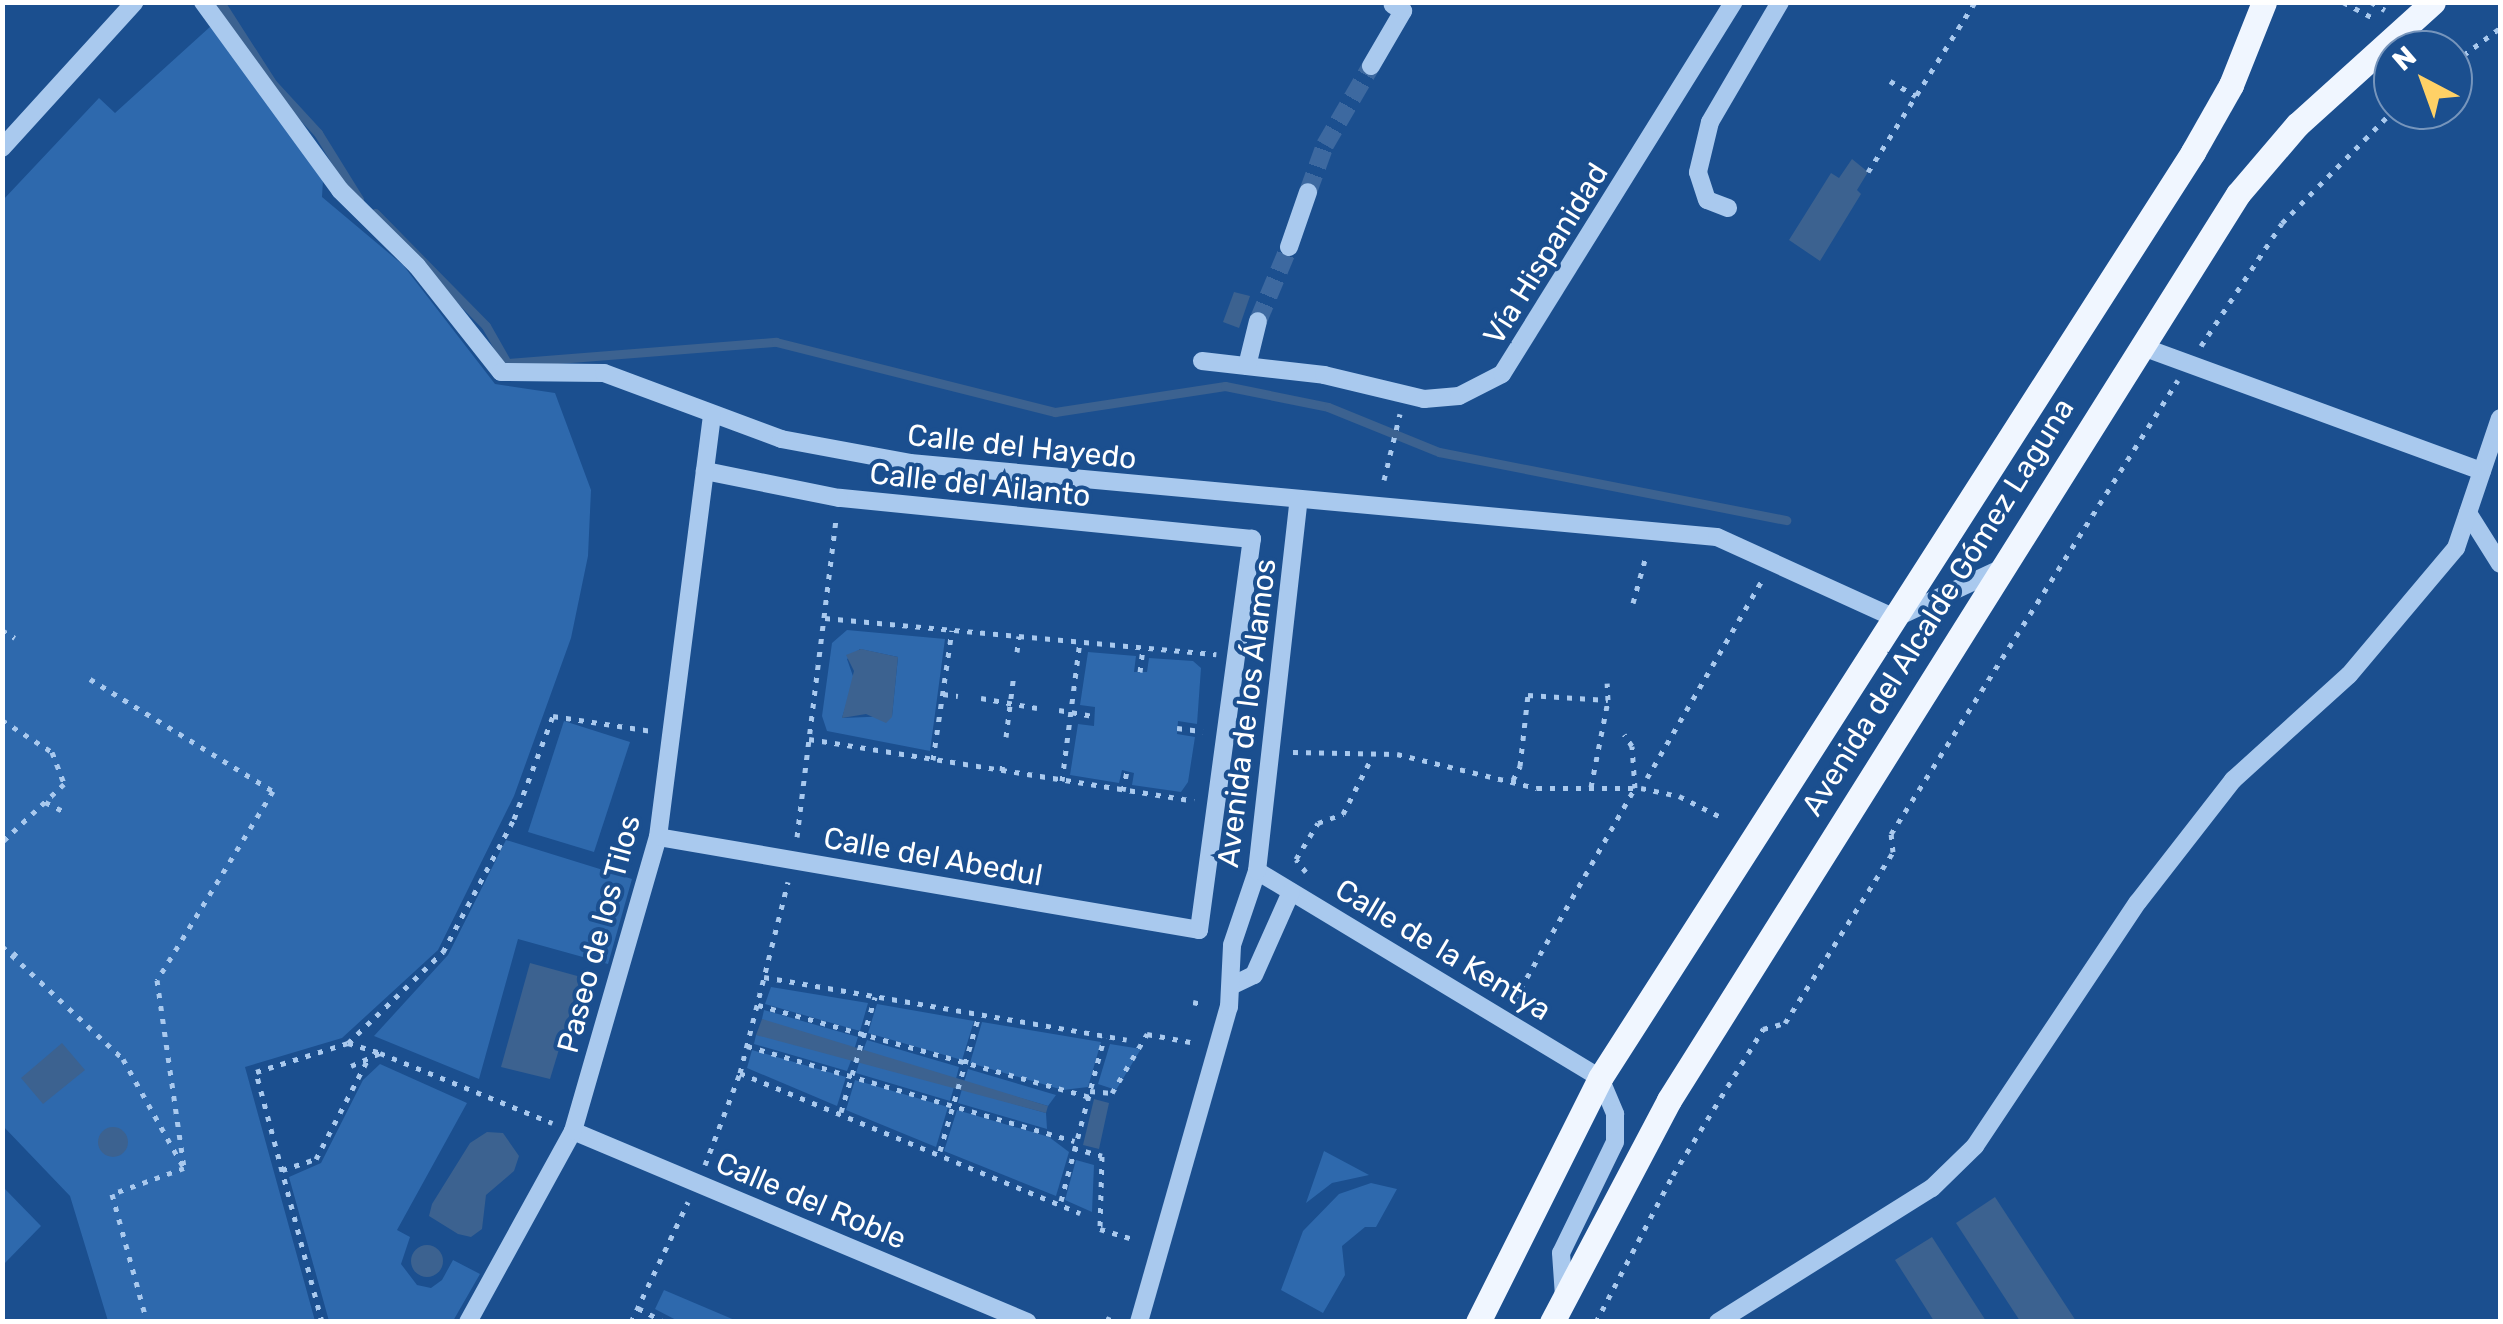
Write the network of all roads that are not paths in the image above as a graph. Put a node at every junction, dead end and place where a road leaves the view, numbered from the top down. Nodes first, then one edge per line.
1 (135, 2) edge
2 (203, 2) edge
3 (1734, 2) edge
4 (1780, 2) edge
5 (2264, 2) edge
6 (2433, 2) edge
7 (1393, 5) dead end
8 (1371, 66) tunnel mouth
9 (2, 148) edge
10 (1308, 192) tunnel mouth
11 (1728, 208) dead end
12 (1289, 247) tunnel mouth
13 (1258, 321) tunnel mouth
14 (2140, 346) junction
15 (1202, 361) dead end
16 (1247, 366) junction
17 (712, 415) junction
18 (2500, 418) edge
19 (2496, 452) edge
20 (706, 471) junction
21 (2482, 471) junction
22 (1298, 504) junction
23 (2468, 513) junction
24 (2500, 564) edge
25 (1996, 571) junction
26 (1895, 618) junction
27 (658, 837) junction
28 (1258, 871) junction
29 (1291, 892) junction
30 (1198, 930) joint
31 (1231, 986) junction
32 (1600, 1078) junction
33 (573, 1131) junction
34 (1564, 1296) junction
35 (468, 1322) edge
36 (1028, 1322) edge
37 (1139, 1322) edge
38 (1478, 1322) edge
39 (1552, 1322) edge
40 (1718, 1322) edge

1 - 9 street
2 - 17 street, Calle del Hayedo
3 - 16 street, Vía Hispanidad
4 - 11 street
5 - 26 main road, Avenida del Alcalde Gómez Laguna
6 - 14 main road, Avenida del Alcalde Gómez Laguna
7 - 8 street
10 - 12 street
13 - 16 street
14 - 21 street
14 - 25 main road, Avenida del Alcalde Gómez Laguna
15 - 16 street, Vía Hispanidad
17 - 20 street, Paseo de los Tilos
17 - 22 street, Calle del Hayedo
18 - 19 street
19 - 21 street
20 - 27 street, Paseo de los Tilos
20 - 30 street, Calle del Ailanto
21 - 23 street
22 - 26 street, Calle del Hayedo
22 - 28 street, Avenida de los Álamos
23 - 24 street
23 - 40 street
25 - 26 street
25 - 34 main road, Avenida del Alcalde Gómez Laguna
26 - 32 main road, Avenida del Alcalde Gómez Laguna
27 - 30 street, Calle del Abedul
27 - 33 street, Paseo de los Tilos
28 - 29 street, Calle de la Kentya
28 - 31 street, Avenida de los Álamos
29 - 31 street, Avenida de los Álamos
29 - 32 street, Calle de la Kentya
31 - 37 street, Avenida de los Álamos
32 - 34 street, Avenida del Alcalde Gómez Laguna
32 - 38 main road, Avenida del Alcalde Gómez Laguna
33 - 35 street, Paseo de los Tilos
33 - 36 street, Calle del Roble
34 - 39 main road, Avenida del Alcalde Gómez Laguna

